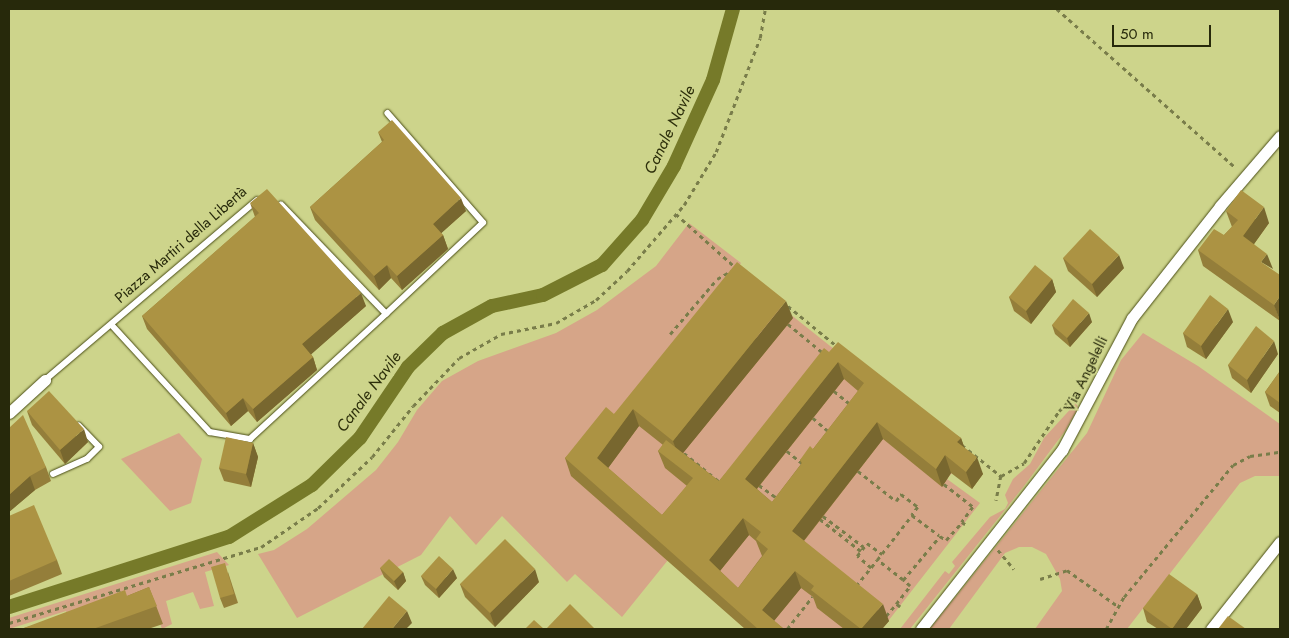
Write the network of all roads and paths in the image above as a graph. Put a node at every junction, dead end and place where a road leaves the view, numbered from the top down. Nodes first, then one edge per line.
1 (765, 9) edge
2 (1057, 9) edge
3 (388, 114) dead end
4 (1280, 137) edge
5 (1245, 175) junction
6 (260, 197) edge
7 (274, 197) edge
8 (676, 214) junction
9 (784, 303) edge
10 (386, 314) junction
11 (788, 324) dead end
12 (112, 325) junction
13 (670, 334) dead end
14 (824, 353) edge
15 (846, 353) edge
16 (44, 385) joint
17 (834, 391) dead end
18 (1090, 401) junction
19 (9, 413) edge
20 (848, 414) edge
21 (813, 418) dead end
22 (74, 421) edge
23 (955, 439) edge
24 (827, 441) edge
25 (787, 451) dead end
26 (1280, 452) edge
27 (684, 453) edge
28 (807, 467) edge
29 (858, 471) dead end
30 (53, 474) dead end
31 (1001, 476) junction
32 (944, 484) dead end
33 (724, 485) edge
34 (759, 485) dead end
35 (786, 494) edge
36 (996, 501) dead end
37 (912, 515) junction
38 (823, 516) dead end
39 (820, 519) dead end
40 (940, 536) junction
41 (1280, 542) edge
42 (864, 547) junction
43 (861, 551) junction
44 (882, 554) junction
45 (1003, 556) dead end
46 (878, 560) junction
47 (871, 568) junction
48 (1014, 569) dead end
49 (903, 580) junction
50 (1040, 580) dead end
51 (851, 591) edge
52 (812, 597) edge
53 (896, 604) junction
54 (900, 607) dead end
55 (1119, 607) junction
56 (885, 618) dead end
57 (9, 623) edge
58 (787, 629) edge
59 (922, 629) edge
60 (1106, 629) edge
61 (1211, 629) edge

1 - 8 path
2 - 5 path
3 - 10 lane
4 - 5 street, Via Angelelli
5 - 18 street, Via Angelelli
6 - 12 lane, Piazza Martiri della Libertà
7 - 10 lane
8 - 13 path
8 - 57 path
9 - 15 path
10 - 12 lane, Piazza Martiri della Libertà
11 - 14 path
12 - 16 lane, Piazza Martiri della Libertà
16 - 19 street, Piazza Martiri della Libertà
17 - 20 path
18 - 31 path
18 - 59 street, Via Angelelli
21 - 24 path
22 - 30 lane
23 - 31 path
25 - 28 path
26 - 55 path
27 - 33 path
29 - 37 path
31 - 36 path
32 - 40 path
34 - 35 path
37 - 40 path
37 - 44 path
38 - 42 path
39 - 43 path
40 - 49 path
41 - 61 street
42 - 43 path
42 - 44 path
43 - 47 path
44 - 46 path
45 - 48 path
46 - 47 path
46 - 49 path
47 - 51 path
49 - 53 path
50 - 55 path
52 - 58 path
53 - 54 path
53 - 56 path
55 - 60 path

